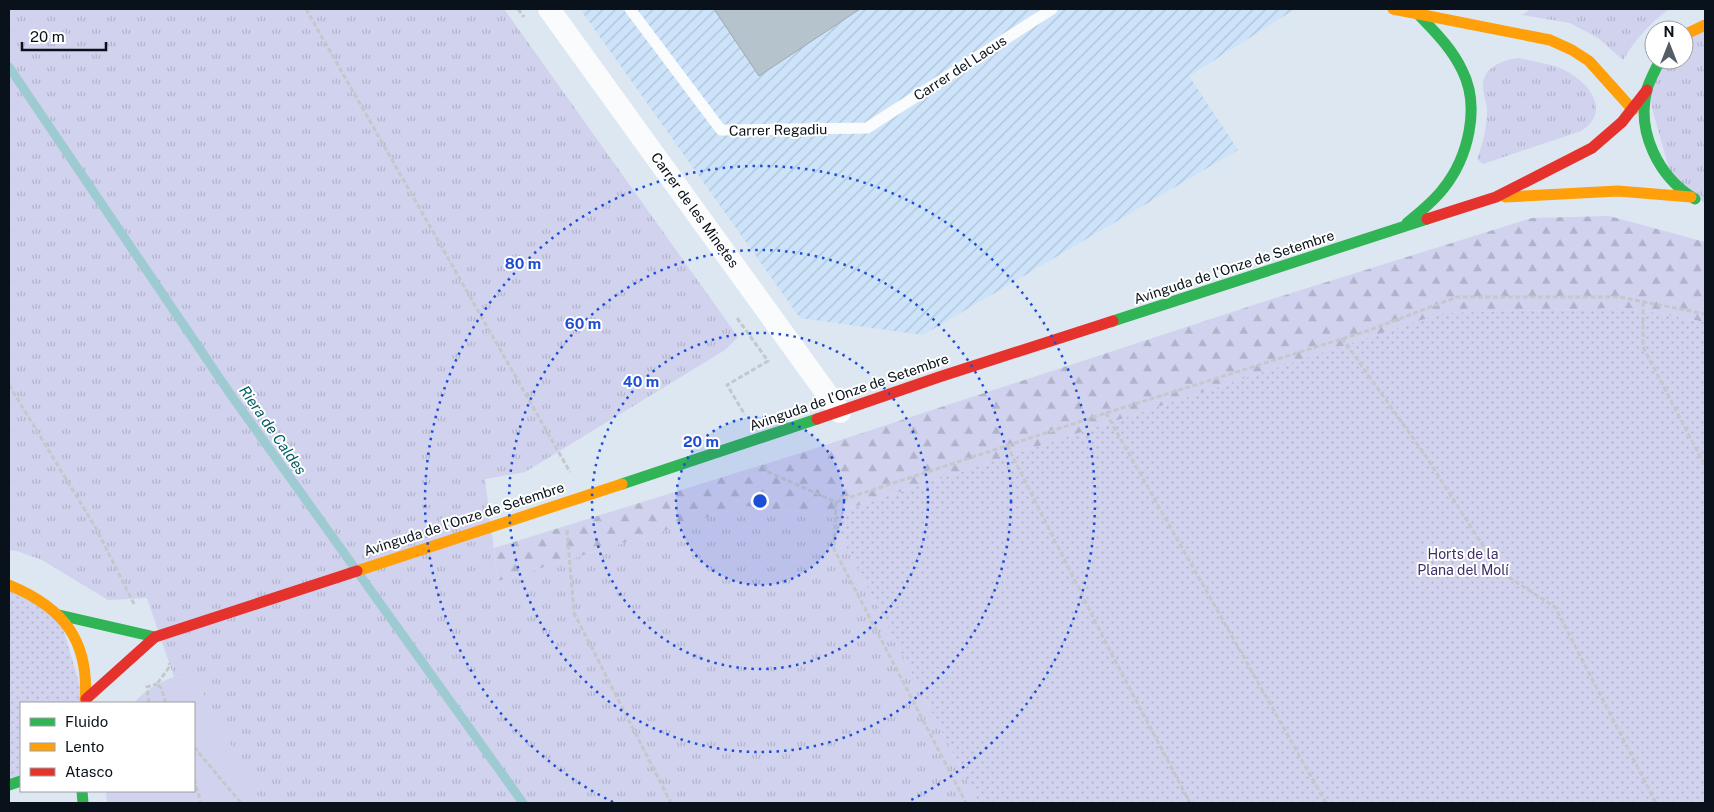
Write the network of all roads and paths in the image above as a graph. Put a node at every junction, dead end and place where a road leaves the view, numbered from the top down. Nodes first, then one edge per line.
1 (306, 9) edge
2 (518, 9) edge
3 (549, 9) edge
4 (630, 9) edge
5 (1052, 9) edge
6 (1393, 9) edge
7 (1416, 11) edge
8 (529, 25) dead end
9 (1656, 70) edge
10 (1647, 90) junction
11 (1633, 110) junction
12 (1644, 123) junction
13 (867, 128) joint
14 (1691, 197) junction
15 (1496, 198) junction
16 (1705, 203) edge
17 (1399, 230) junction
18 (1643, 302) junction
19 (734, 313) dead end
20 (1705, 314) edge
21 (1342, 338) junction
22 (9, 385) edge
23 (840, 412) junction
24 (1106, 413) junction
25 (758, 439) junction
26 (1008, 446) junction
27 (1705, 466) edge
28 (766, 471) dead end
29 (584, 496) junction
30 (566, 502) junction
31 (836, 502) junction
32 (9, 585) edge
33 (137, 609) dead end
34 (59, 615) junction
35 (155, 637) junction
36 (157, 684) dead end
37 (86, 701) edge
38 (149, 702) edge
39 (195, 748) edge
40 (195, 782) edge
41 (201, 803) edge
42 (241, 803) edge
43 (671, 803) edge
44 (966, 803) edge
45 (1190, 803) edge
46 (1326, 803) edge
47 (1656, 803) edge

1 - 29 path
2 - 8 path
3 - 23 street, Carrer de les Minetes
4 - 13 lane, Carrer Regadiu
5 - 13 lane, Carrer del Lacus
6 - 7 main road
7 - 11 main road
7 - 17 main road
9 - 10 main road
10 - 11 main road, Avinguda de l'Onze de Setembre
10 - 12 main road
11 - 12 lane
11 - 15 main road, Avinguda de l'Onze de Setembre
12 - 14 main road
14 - 15 main road, Avinguda de l'Onze de Setembre
14 - 16 main road
15 - 17 main road, Avinguda de l'Onze de Setembre
17 - 23 main road, Avinguda de l'Onze de Setembre
18 - 20 path
18 - 21 path
18 - 27 path
19 - 25 path
21 - 24 path
21 - 47 path
22 - 33 path
23 - 25 main road, Avinguda de l'Onze de Setembre
24 - 26 path
24 - 46 path
25 - 29 main road, Avinguda de l'Onze de Setembre
26 - 31 path
26 - 45 path
28 - 31 path
29 - 30 main road, Avinguda de l'Onze de Setembre
30 - 35 main road, Avinguda de l'Onze de Setembre
30 - 43 path
31 - 44 path
32 - 34 main road
34 - 35 main road, Avinguda de l'Onze de Setembre
34 - 37 main road
35 - 37 main road, Avinguda de l'Onze de Setembre
36 - 38 path
39 - 42 path
40 - 41 path

